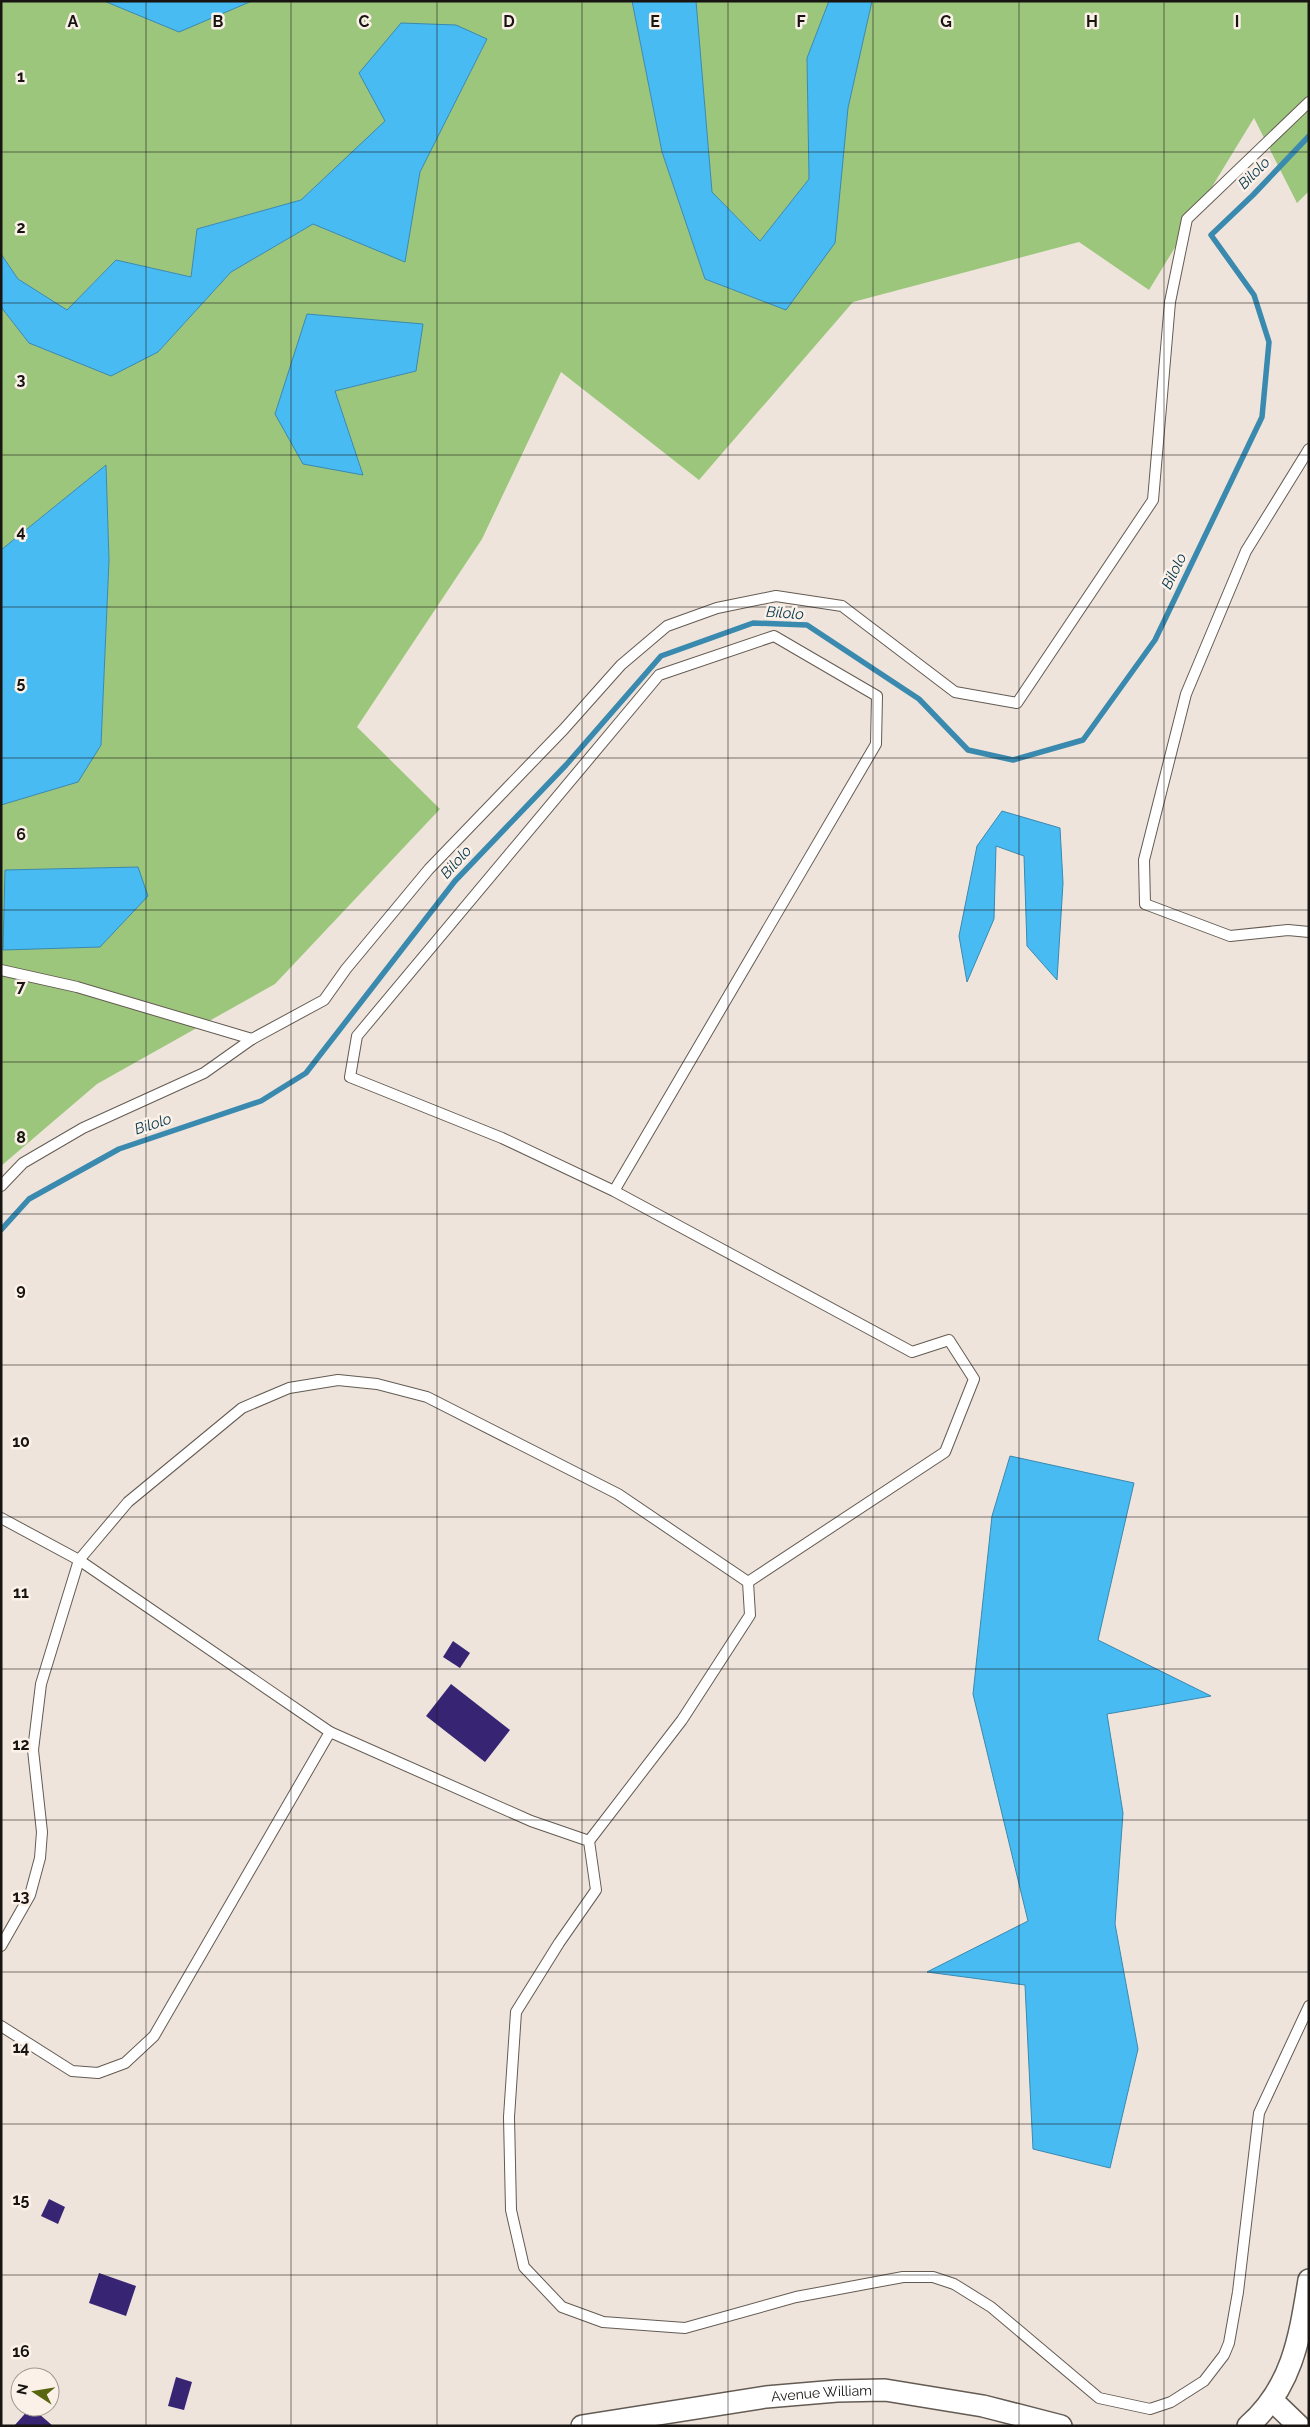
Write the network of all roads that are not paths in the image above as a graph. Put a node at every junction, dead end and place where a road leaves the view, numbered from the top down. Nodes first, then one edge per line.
1 (1309, 102) edge
2 (1309, 449) edge
3 (1309, 932) edge
4 (1, 970) edge
5 (252, 1038) junction
6 (1, 1186) edge
7 (614, 1191) junction
8 (1, 1518) edge
9 (79, 1560) junction
10 (748, 1582) junction
11 (330, 1732) junction
12 (589, 1841) junction
13 (1, 1946) edge
14 (1309, 2006) edge
15 (1, 2026) edge
16 (1309, 2280) edge
17 (1272, 2400) junction
18 (582, 2426) edge
19 (1061, 2426) edge
20 (1248, 2426) edge
21 (1299, 2426) edge

1 - 5 lane
2 - 3 lane
4 - 5 lane
5 - 6 lane
7 - 7 lane
7 - 10 lane
8 - 9 lane
9 - 10 lane
9 - 11 lane
9 - 13 lane
10 - 12 lane
11 - 12 lane
11 - 15 lane
12 - 14 lane
16 - 17 street
17 - 20 street
17 - 21 street
18 - 19 street, Avenue William

